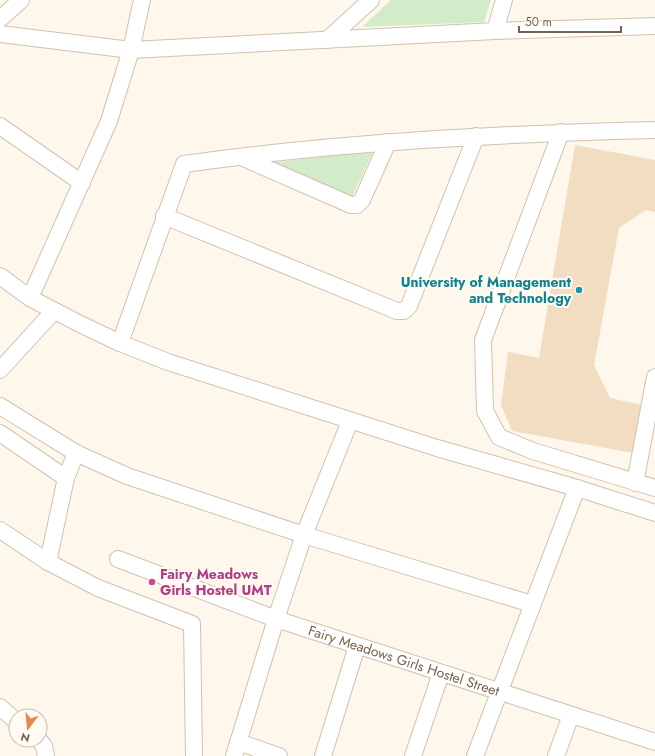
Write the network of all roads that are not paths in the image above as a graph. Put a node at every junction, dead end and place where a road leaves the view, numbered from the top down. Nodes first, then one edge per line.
1 (21, 0) edge
2 (142, 0) edge
3 (371, 0) edge
4 (504, 0) edge
5 (0, 19) edge
6 (655, 26) edge
7 (495, 31) junction
8 (0, 34) edge
9 (327, 40) junction
10 (131, 50) junction
11 (0, 126) edge
12 (655, 130) edge
13 (562, 132) junction
14 (476, 136) junction
15 (388, 142) junction
16 (240, 156) junction
17 (82, 182) junction
18 (164, 216) junction
19 (0, 276) edge
20 (30, 298) junction
21 (54, 311) junction
22 (120, 343) junction
23 (0, 370) edge
24 (655, 378) edge
25 (0, 406) edge
26 (350, 421) junction
27 (0, 433) edge
28 (76, 453) junction
29 (66, 478) junction
30 (635, 483) junction
31 (577, 488) junction
32 (655, 488) edge
33 (655, 513) edge
34 (0, 530) edge
35 (304, 535) junction
36 (48, 562) junction
37 (155, 573) dead end
38 (532, 604) junction
39 (276, 620) junction
40 (357, 646) junction
41 (441, 673) junction
42 (500, 692) junction
43 (0, 707) edge
44 (8, 714) edge
45 (571, 714) junction
46 (655, 742) edge
47 (236, 749) edge
48 (194, 756) edge
49 (279, 756) edge
50 (323, 756) edge
51 (413, 756) edge
52 (475, 756) edge
53 (556, 756) edge

1 - 5 street
2 - 10 street
3 - 9 street
4 - 7 street
6 - 7 street
7 - 9 street
8 - 10 street
9 - 10 street
10 - 17 street
11 - 17 street
12 - 13 street
13 - 14 street
13 - 30 street
14 - 15 street
14 - 18 street
15 - 16 street
15 - 16 street
16 - 18 street
17 - 20 street
18 - 22 street
19 - 20 street
20 - 21 street
21 - 22 street
21 - 23 street
22 - 26 street
24 - 30 street
25 - 28 street
26 - 31 street
26 - 35 street
27 - 29 street
28 - 29 street
28 - 35 street
29 - 36 street
30 - 32 street
31 - 33 street
31 - 38 street
34 - 36 street
35 - 38 street
35 - 39 street
36 - 48 street
37 - 39 street, Fairy Meadows Girls Hostel Street
38 - 42 street
39 - 40 street, Fairy Meadows Girls Hostel Street
39 - 47 street
40 - 41 street, Fairy Meadows Girls Hostel Street
40 - 50 street
41 - 42 street, Fairy Meadows Girls Hostel Street
41 - 51 street
42 - 45 street, Fairy Meadows Girls Hostel Street
42 - 52 street
43 - 44 street
45 - 46 street, Fairy Meadows Girls Hostel Street
45 - 53 street
47 - 49 street

